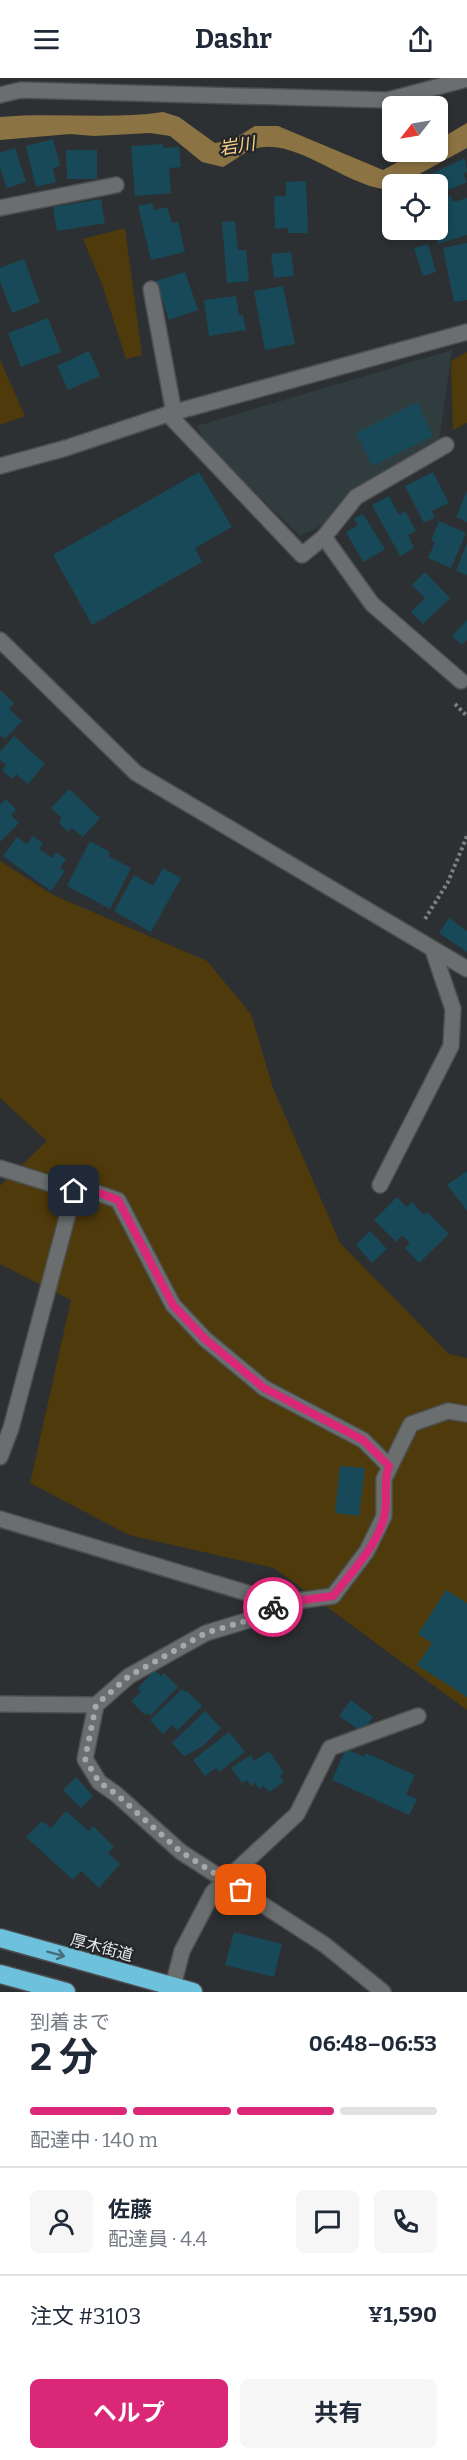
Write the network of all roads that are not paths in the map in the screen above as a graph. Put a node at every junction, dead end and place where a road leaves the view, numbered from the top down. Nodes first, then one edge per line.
1 (467, 79) edge
2 (0, 94) edge
3 (116, 185) dead end
4 (0, 208) edge
5 (151, 289) dead end
6 (467, 332) edge
7 (171, 414) junction
8 (446, 445) dead end
9 (0, 466) edge
10 (324, 537) junction
11 (0, 640) edge
12 (461, 681) dead end
13 (433, 950) junction
14 (467, 969) edge
15 (0, 1168) edge
16 (380, 1185) dead end
17 (74, 1191) junction
18 (467, 1414) edge
19 (0, 1457) edge
20 (387, 1472) junction
21 (0, 1520) edge
22 (281, 1603) junction
23 (0, 1704) edge
24 (96, 1705) junction
25 (418, 1716) dead end
26 (226, 1879) junction
27 (0, 1938) edge
28 (0, 1974) edge
29 (173, 1986) junction
30 (66, 1992) edge
31 (193, 1992) edge
32 (383, 1992) edge

1 - 2 street
3 - 4 street
5 - 7 street
6 - 7 street
7 - 9 street
7 - 10 street
8 - 10 street
10 - 12 street
11 - 13 street
13 - 14 street
13 - 16 street
15 - 17 street
17 - 19 street
17 - 20 street
18 - 20 street
20 - 22 street
21 - 22 street
22 - 24 street
23 - 24 street
24 - 26 street
25 - 26 street
26 - 29 street
26 - 32 street
27 -> 29 highway, 厚木街道
28 - 30 highway
29 - 31 highway, 厚木街道

